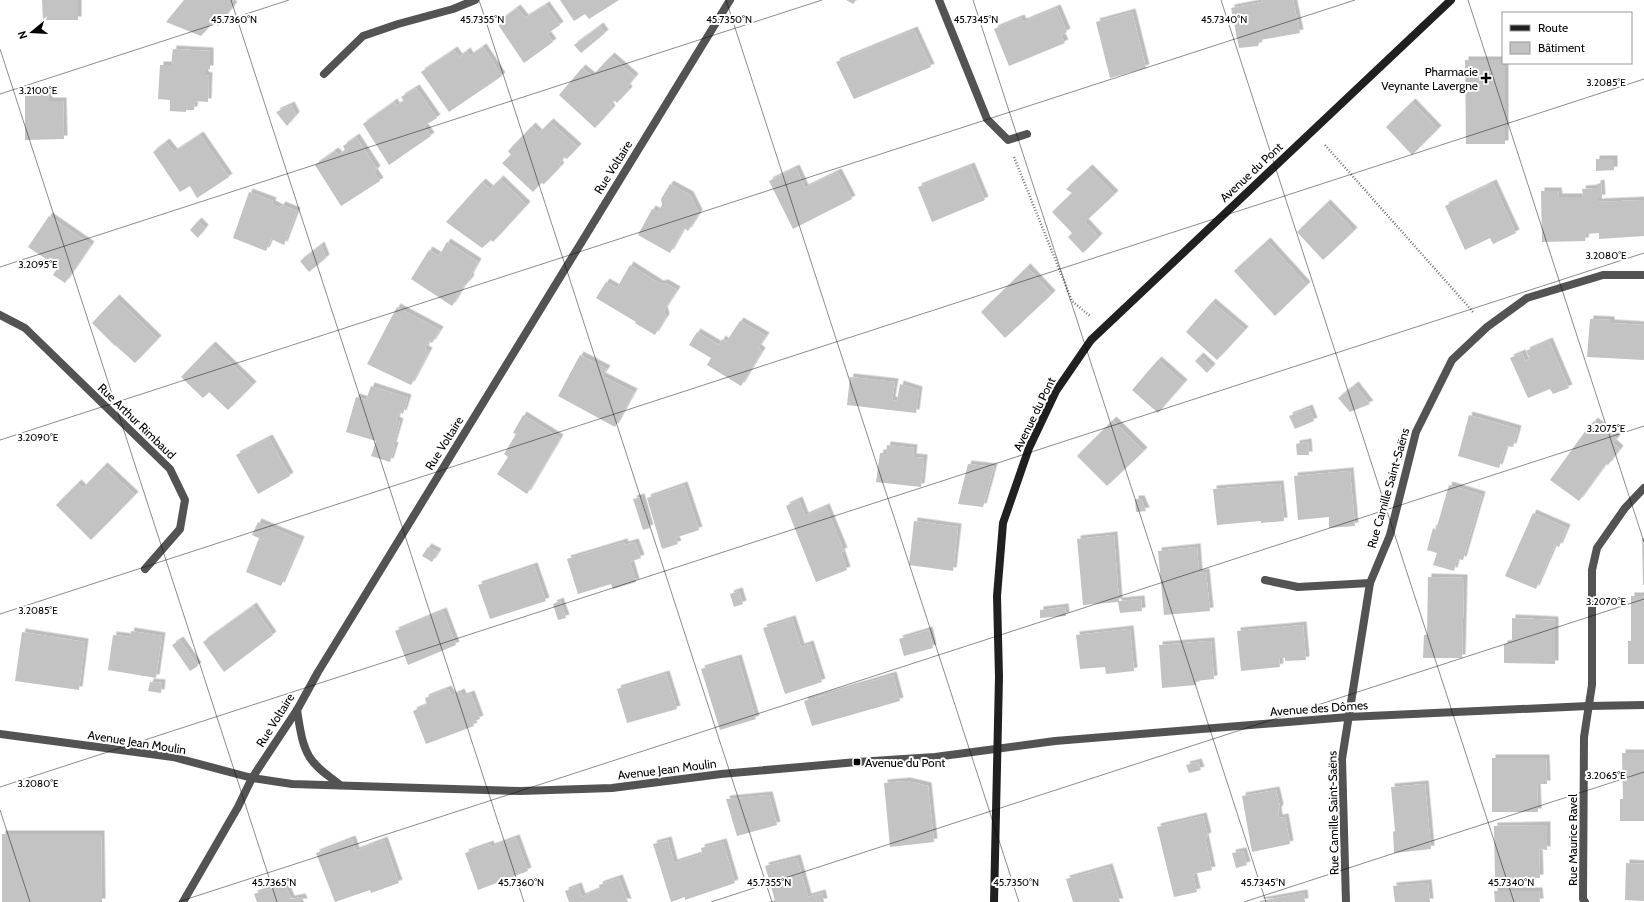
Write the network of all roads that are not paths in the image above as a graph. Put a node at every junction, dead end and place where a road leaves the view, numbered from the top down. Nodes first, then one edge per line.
1 (475, 0) edge
2 (730, 0) edge
3 (940, 0) edge
4 (1451, 0) edge
5 (324, 74) dead end
6 (1027, 134) dead end
7 (1644, 275) edge
8 (0, 315) edge
9 (1644, 488) edge
10 (145, 569) dead end
11 (1266, 580) dead end
12 (1370, 583) junction
13 (1644, 705) edge
14 (1588, 706) junction
15 (297, 710) junction
16 (1348, 717) junction
17 (0, 734) edge
18 (996, 750) junction
19 (252, 778) junction
20 (340, 785) junction
21 (184, 902) edge
22 (994, 902) edge
23 (1346, 902) edge
24 (1585, 902) edge

1 - 5 street
2 - 15 street, Rue Voltaire
3 - 6 street
4 - 18 street, Avenue du Pont
7 - 12 street, Rue Camille Saint-Saëns
8 - 10 street, Rue Arthur Rimbaud
9 - 14 street, Rue Maurice Ravel
11 - 12 street
12 - 16 street, Rue Camille Saint-Saëns
13 - 14 street, Avenue des Dômes
14 - 16 street, Avenue des Dômes
14 - 24 street, Rue Maurice Ravel
15 - 19 street, Rue Voltaire
15 - 20 street
16 - 18 street, Avenue des Dômes
16 - 23 street, Rue Camille Saint-Saëns
17 - 19 street, Avenue Jean Moulin
18 - 20 street, Avenue Jean Moulin
18 - 22 street, Avenue du Pont
19 - 20 street, Avenue Jean Moulin
19 - 21 street, Rue Voltaire

